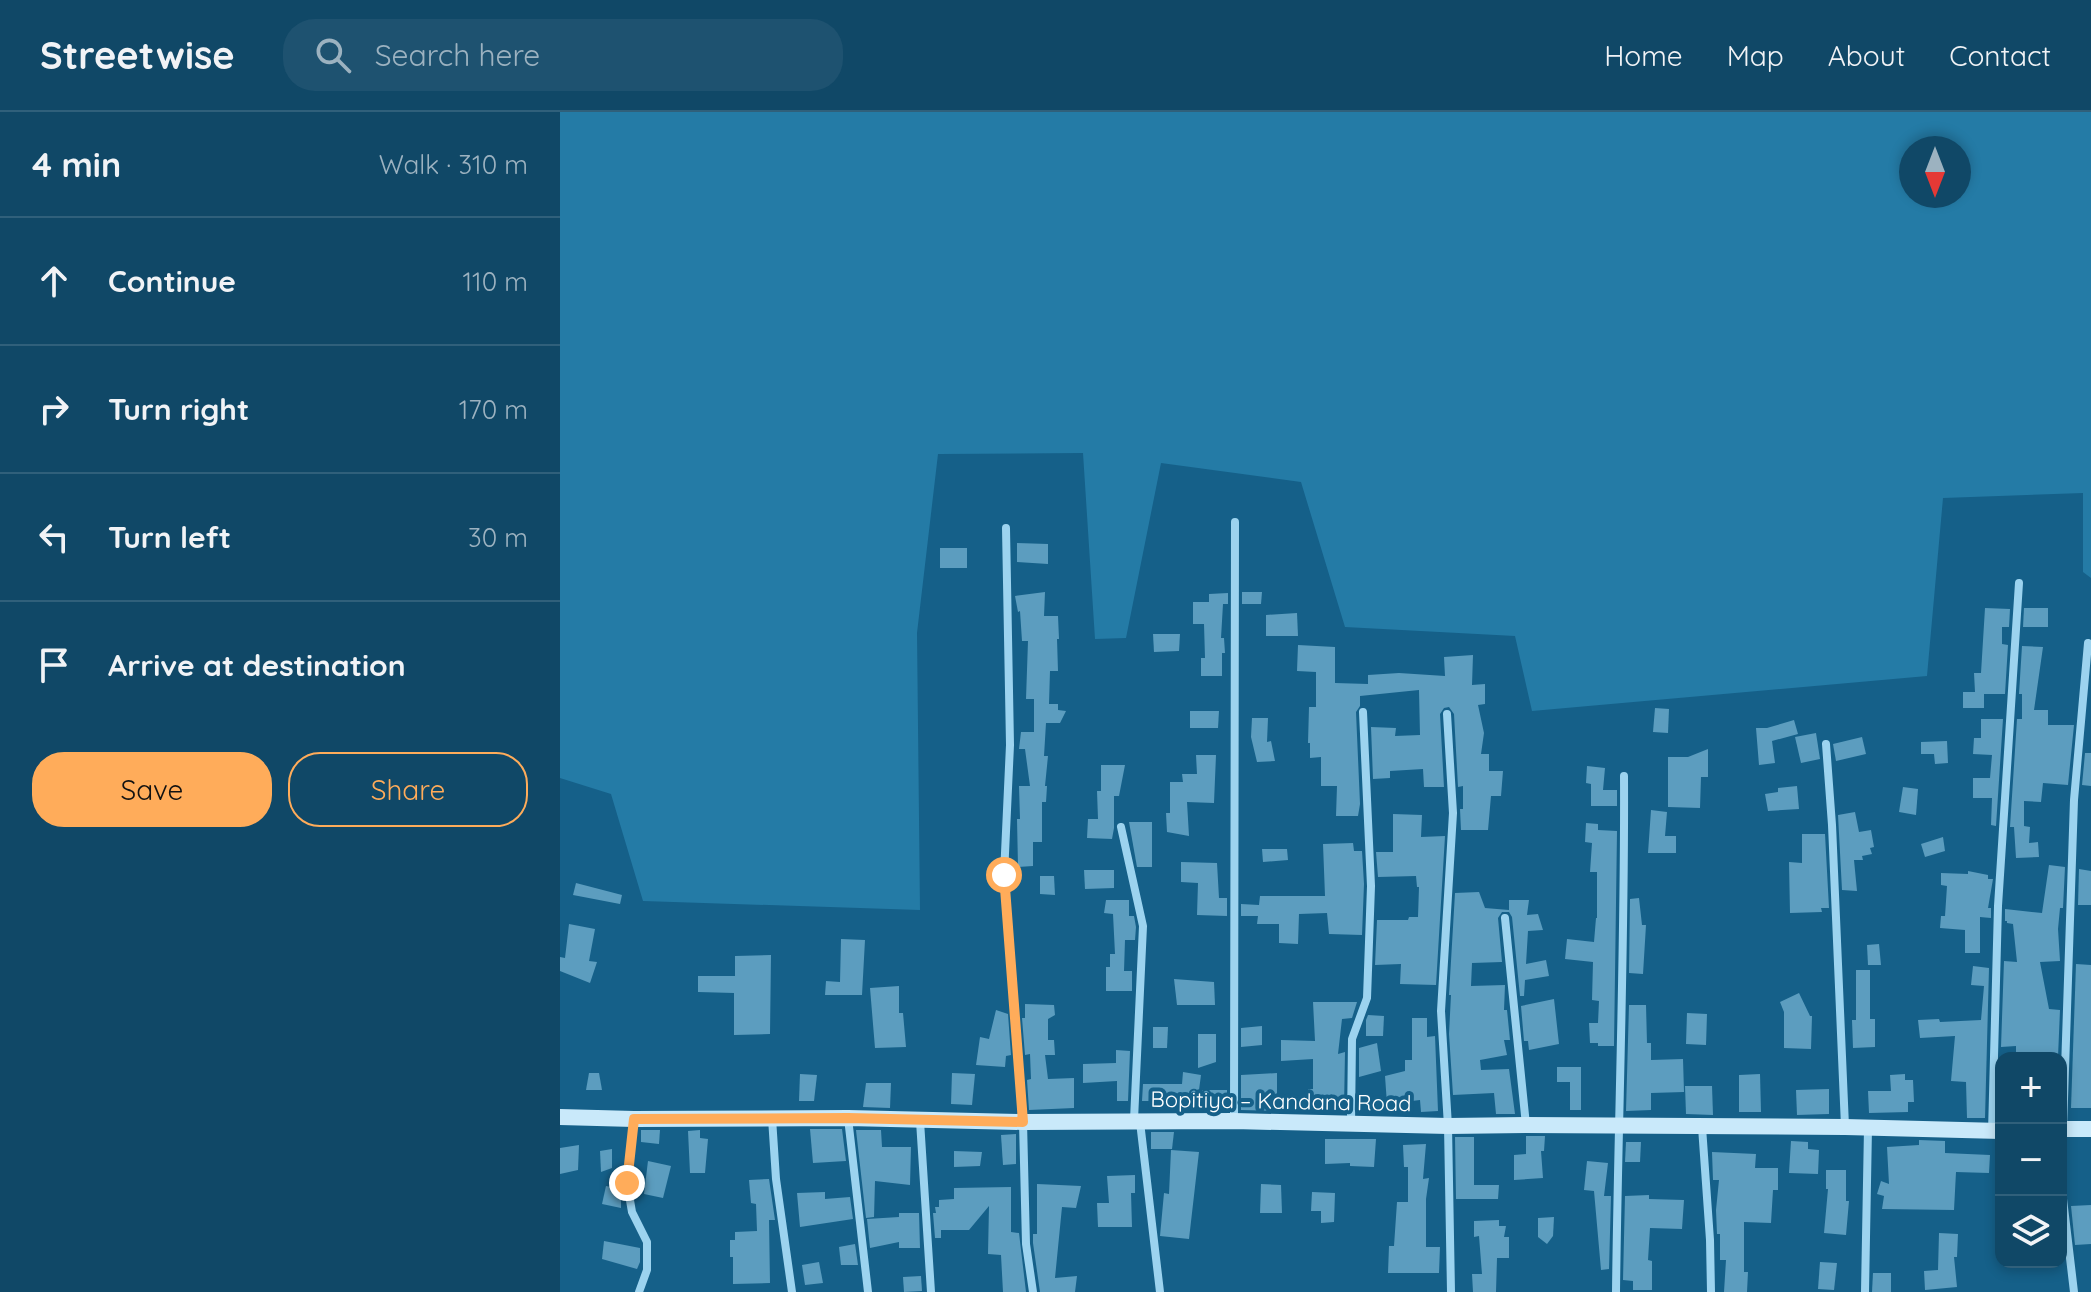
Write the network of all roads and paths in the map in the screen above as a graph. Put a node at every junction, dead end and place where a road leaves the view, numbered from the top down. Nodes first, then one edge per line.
1 (1235, 522) dead end
2 (1006, 528) dead end
3 (2019, 583) dead end
4 (2088, 643) dead end
5 (1363, 712) dead end
6 (1447, 714) dead end
7 (1826, 744) dead end
8 (1624, 776) dead end
9 (1121, 827) dead end
10 (1505, 918) dead end
11 (560, 1117) edge
12 (772, 1118) junction
13 (848, 1118) junction
14 (634, 1119) junction
15 (920, 1121) junction
16 (1137, 1121) junction
17 (1234, 1121) junction
18 (1023, 1122) junction
19 (1351, 1124) junction
20 (1996, 1124) edge
21 (2062, 1124) edge
22 (1526, 1125) junction
23 (1448, 1126) junction
24 (1618, 1127) junction
25 (1702, 1127) junction
26 (1845, 1127) junction
27 (1868, 1128) junction
28 (2067, 1129) edge
29 (2091, 1129) edge
30 (1995, 1132) edge
31 (2063, 1196) edge
32 (639, 1292) edge
33 (792, 1292) edge
34 (868, 1292) edge
35 (931, 1292) edge
36 (1033, 1292) edge
37 (1160, 1292) edge
38 (1451, 1292) edge
39 (1616, 1292) edge
40 (1711, 1292) edge
41 (1865, 1292) edge
42 (2074, 1292) edge

1 - 17 street
2 - 18 street
3 - 20 street
4 - 21 street
5 - 19 street
6 - 23 street
7 - 26 street
8 - 24 street
9 - 16 street
10 - 22 street
11 - 14 street, Bopitiya – Kandana Road
12 - 13 street, Bopitiya – Kandana Road
12 - 14 street, Bopitiya – Kandana Road
12 - 33 street
13 - 15 street, Bopitiya – Kandana Road
13 - 34 street
14 - 32 street
15 - 18 street, Bopitiya – Kandana Road
15 - 35 street
16 - 17 street, Bopitiya – Kandana Road
16 - 18 street, Bopitiya – Kandana Road
16 - 37 street
17 - 19 street, Bopitiya – Kandana Road
18 - 36 street
19 - 23 street, Bopitiya – Kandana Road
22 - 23 street, Bopitiya – Kandana Road
22 - 24 street, Bopitiya – Kandana Road
23 - 38 street
24 - 25 street, Bopitiya – Kandana Road
24 - 39 street
25 - 26 street, Bopitiya – Kandana Road
25 - 40 street
26 - 27 street, Bopitiya – Kandana Road
27 - 30 street, Bopitiya – Kandana Road
27 - 41 street
28 - 29 street
31 - 42 street

